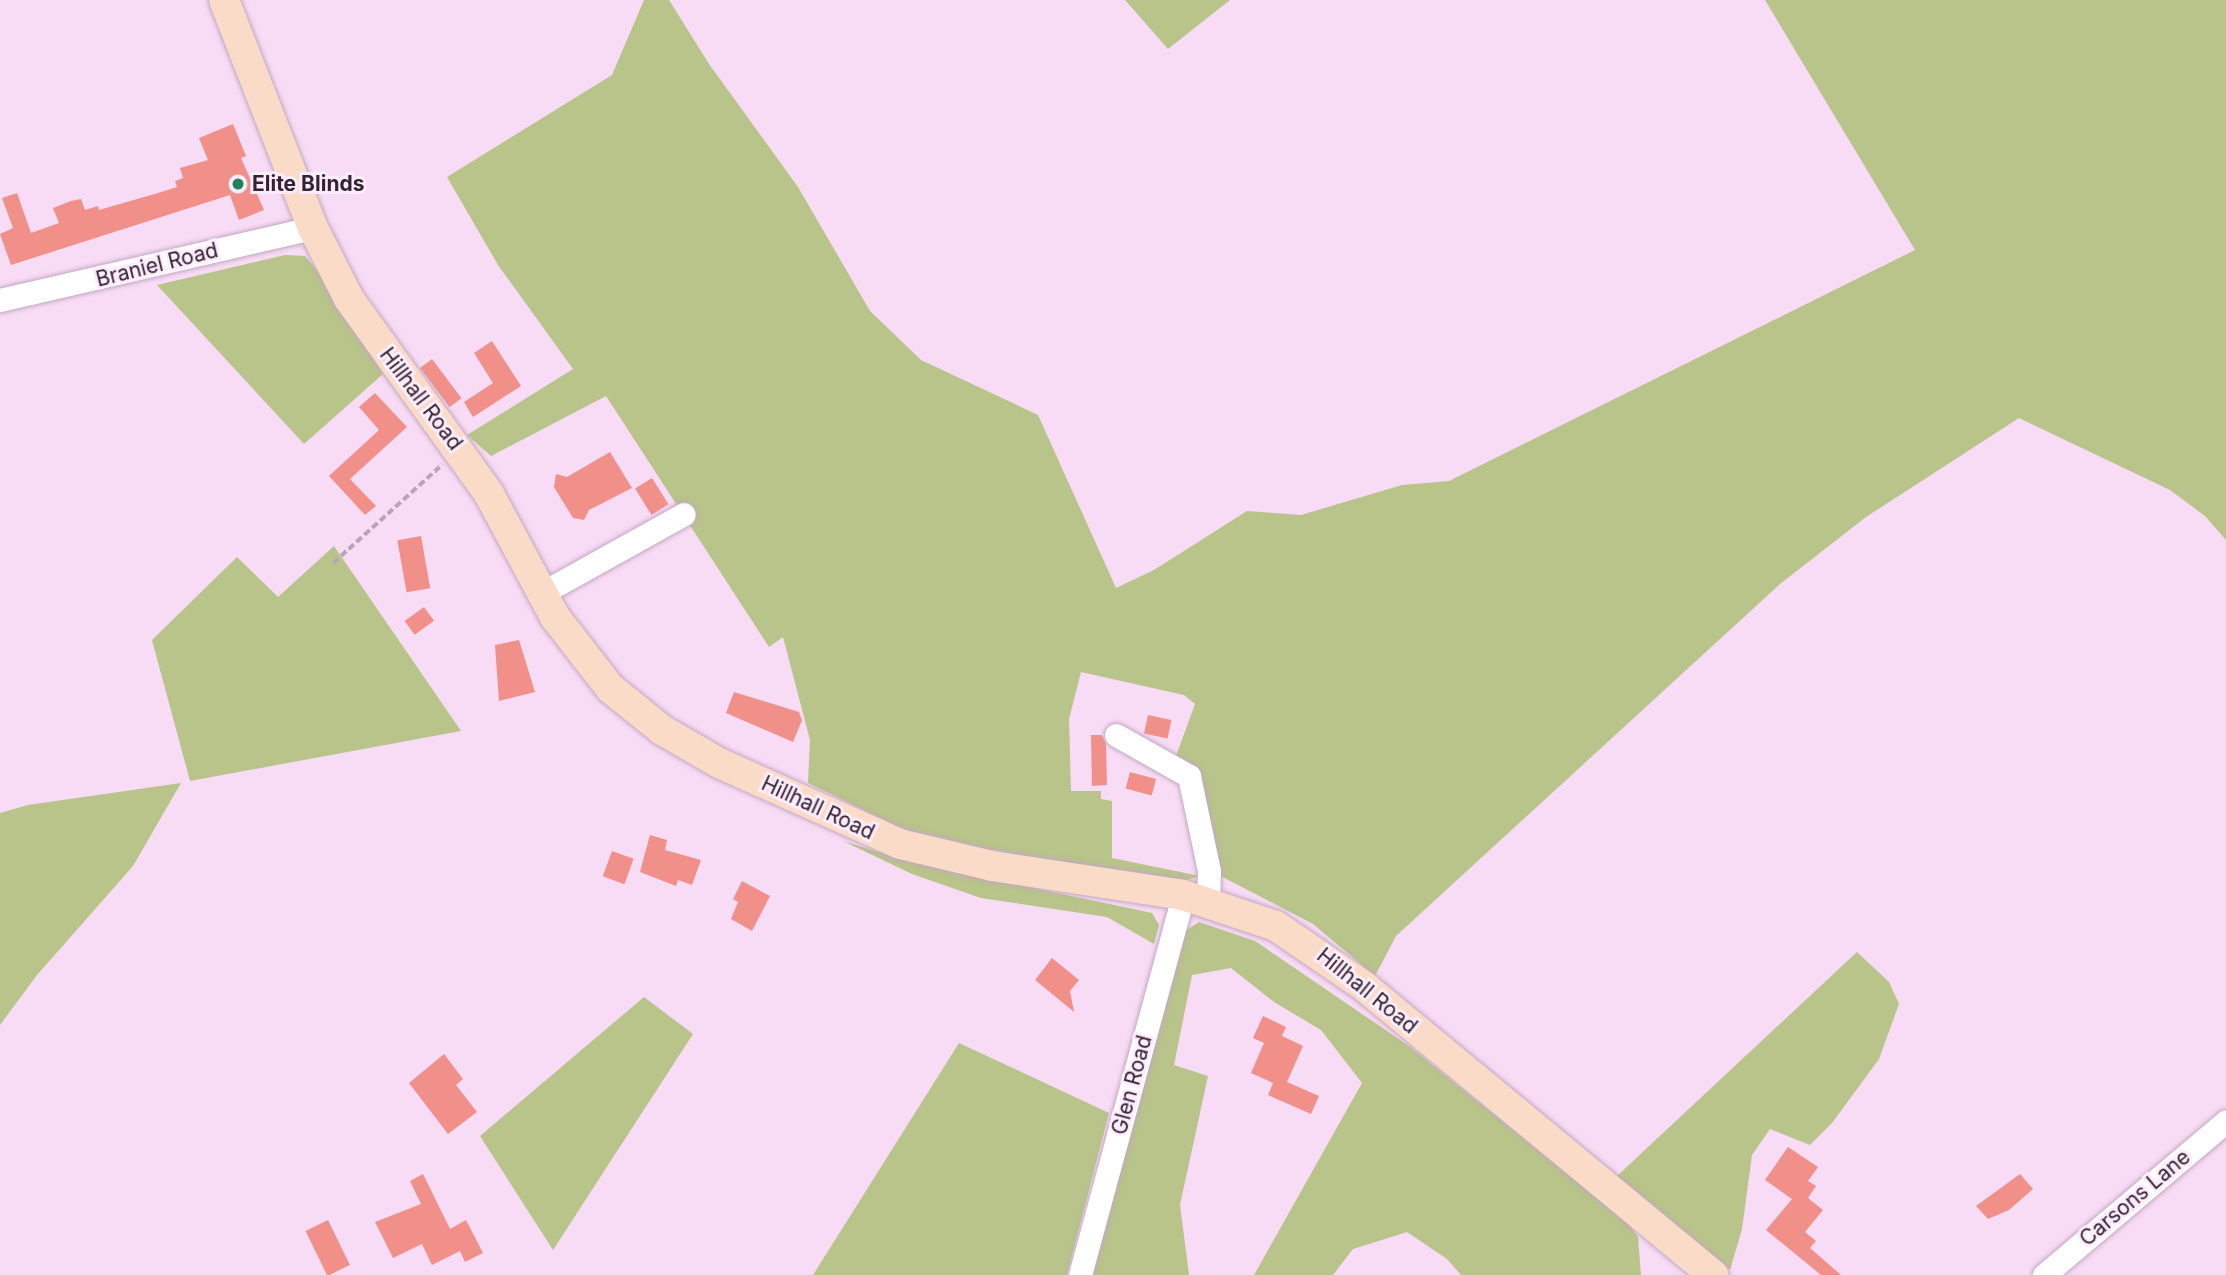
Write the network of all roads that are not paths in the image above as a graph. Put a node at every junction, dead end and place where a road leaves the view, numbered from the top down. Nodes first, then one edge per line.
1 (224, 0) edge
2 (313, 228) junction
3 (0, 300) edge
4 (684, 514) dead end
5 (542, 593) junction
6 (1116, 736) dead end
7 (1196, 898) junction
8 (2226, 1121) edge
9 (1080, 1275) edge
10 (1713, 1275) edge
11 (2044, 1275) edge

1 - 2 main road, Hillhall Road
2 - 3 street, Braniel Road
2 - 5 main road, Hillhall Road
4 - 5 street
5 - 7 main road, Hillhall Road
6 - 7 street, Glen Road
7 - 9 street, Glen Road
7 - 10 main road, Hillhall Road
8 - 11 street, Carsons Lane

